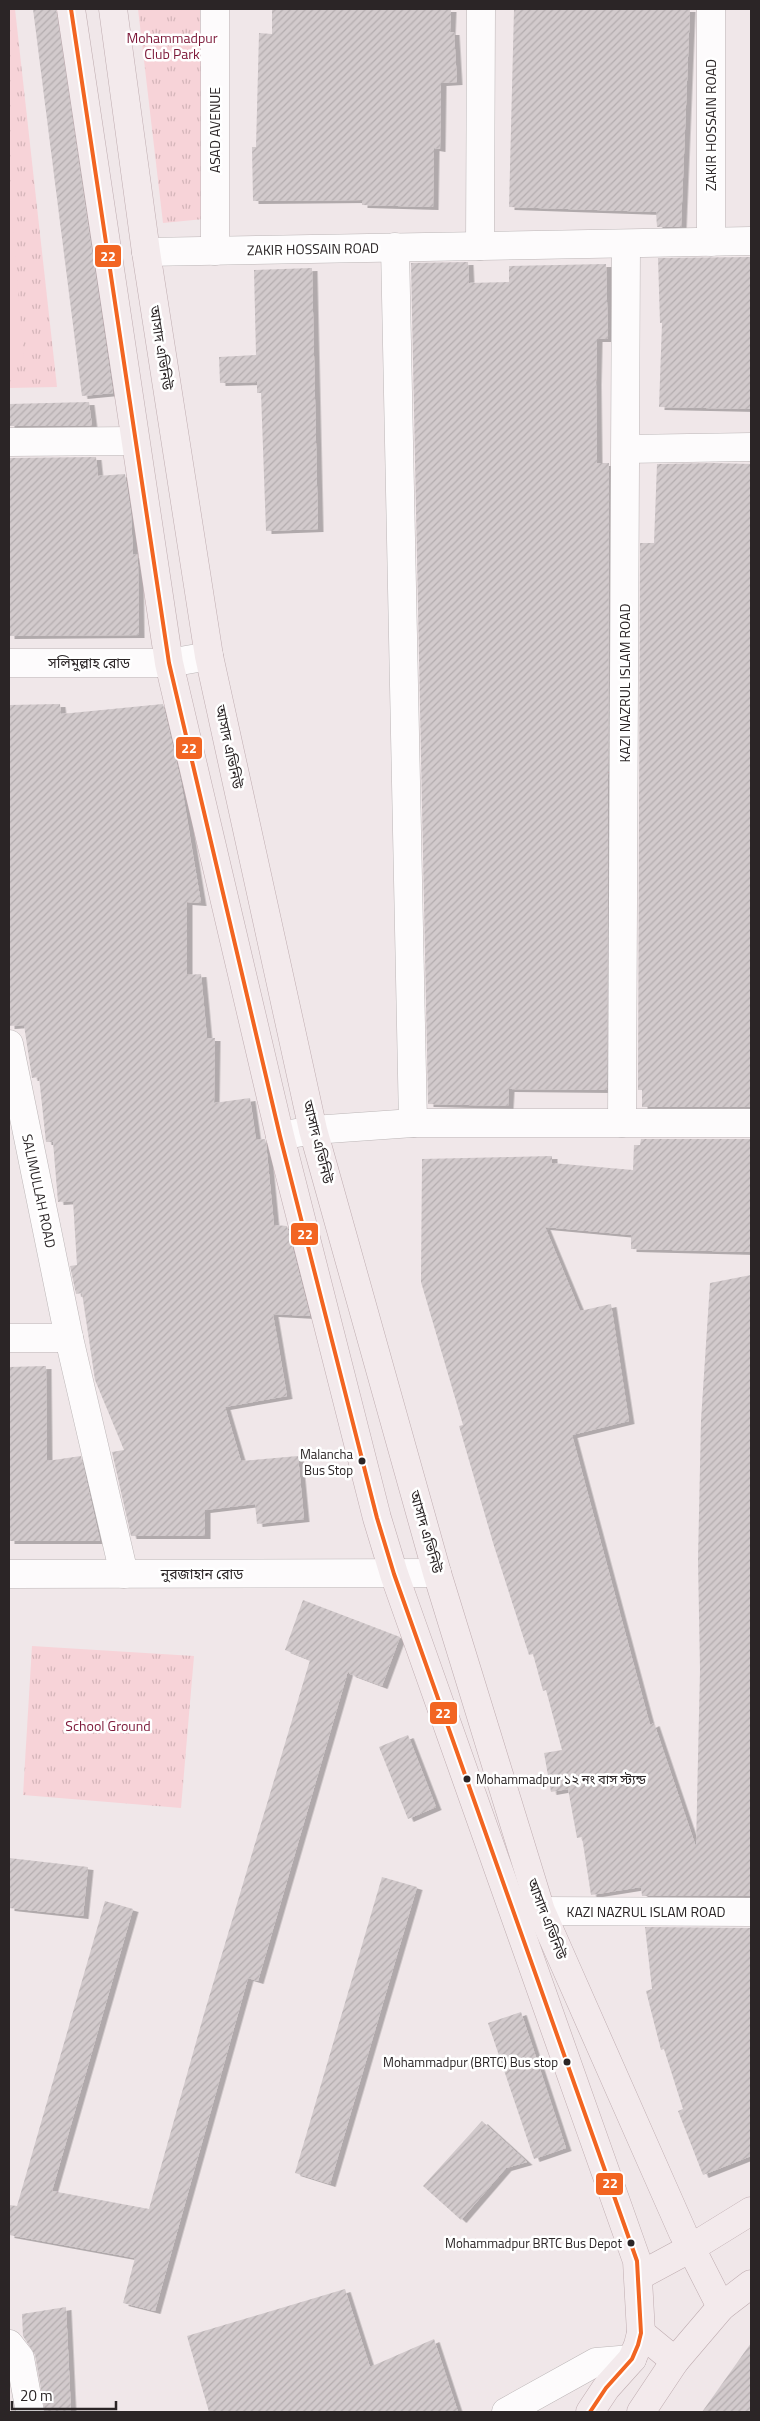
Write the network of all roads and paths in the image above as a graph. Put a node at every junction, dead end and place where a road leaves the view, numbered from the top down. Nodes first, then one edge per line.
1 (71, 9) edge
2 (113, 9) edge
3 (215, 9) edge
4 (481, 9) edge
5 (711, 9) edge
6 (711, 242) junction
7 (751, 242) edge
8 (626, 244) junction
9 (480, 246) junction
10 (395, 247) junction
11 (215, 251) junction
12 (146, 252) junction
13 (135, 441) junction
14 (9, 442) edge
15 (751, 447) edge
16 (626, 449) junction
17 (208, 656) junction
18 (9, 663) edge
19 (169, 663) junction
20 (9, 1044) edge
21 (413, 1123) junction
22 (622, 1123) junction
23 (751, 1123) edge
24 (313, 1130) junction
25 (280, 1136) junction
26 (9, 1338) edge
27 (69, 1338) junction
28 (437, 1572) junction
29 (9, 1574) edge
30 (124, 1574) junction
31 (394, 1574) junction
32 (541, 1911) junction
33 (751, 1912) edge
34 (751, 2211) edge
35 (687, 2240) junction
36 (639, 2276) junction
37 (751, 2284) edge
38 (721, 2307) junction
39 (641, 2333) junction
40 (13, 2354) edge
41 (632, 2359) junction
42 (675, 2361) junction
43 (30, 2412) edge
44 (506, 2412) edge
45 (590, 2412) edge
46 (641, 2412) edge

1 - 13 main road
2 - 12 main road, আসাদ এভিনিউ
3 - 11 street, ASAD AVENUE
4 - 9 street
5 - 6 street, ZAKIR HOSSAIN ROAD
6 - 7 street, ZAKIR HOSSAIN ROAD
6 - 8 street, ZAKIR HOSSAIN ROAD
8 - 9 street, ZAKIR HOSSAIN ROAD
8 - 16 street, KAZI NAZRUL ISLAM ROAD
9 - 10 street, ZAKIR HOSSAIN ROAD
10 - 11 street, ZAKIR HOSSAIN ROAD
10 - 21 street
11 - 12 street, ZAKIR HOSSAIN ROAD
12 - 17 main road, আসাদ এভিনিউ
13 - 14 street
13 - 19 main road
15 - 16 street
16 - 22 street, KAZI NAZRUL ISLAM ROAD
17 - 19 street, সলিমুল্লাহ রোড
17 - 24 main road, আসাদ এভিনিউ
18 - 19 street, সলিমুল্লাহ রোড
19 - 25 main road
20 - 27 street, SALIMULLAH ROAD
21 - 22 street
21 - 24 street
22 - 23 street
24 - 25 street
24 - 28 main road, আসাদ এভিনিউ
25 - 31 main road
26 - 27 street
27 - 30 street, SALIMULLAH ROAD
28 - 31 street, নুরজাহান রোড
28 - 32 main road, আসাদ এভিনিউ
29 - 30 street, নুরজাহান রোড
30 - 31 street, নুরজাহান রোড
31 - 36 main road
32 - 33 street, KAZI NAZRUL ISLAM ROAD
32 - 35 main road, আসাদ এভিনিউ
34 - 35 main road
35 - 36 main road
35 - 38 main road, আসাদ এভিনিউ
36 - 39 main road
37 - 38 main road
38 - 42 main road
39 - 41 main road
39 - 42 main road
40 - 43 street
41 - 44 street
41 - 45 main road
42 - 46 main road

